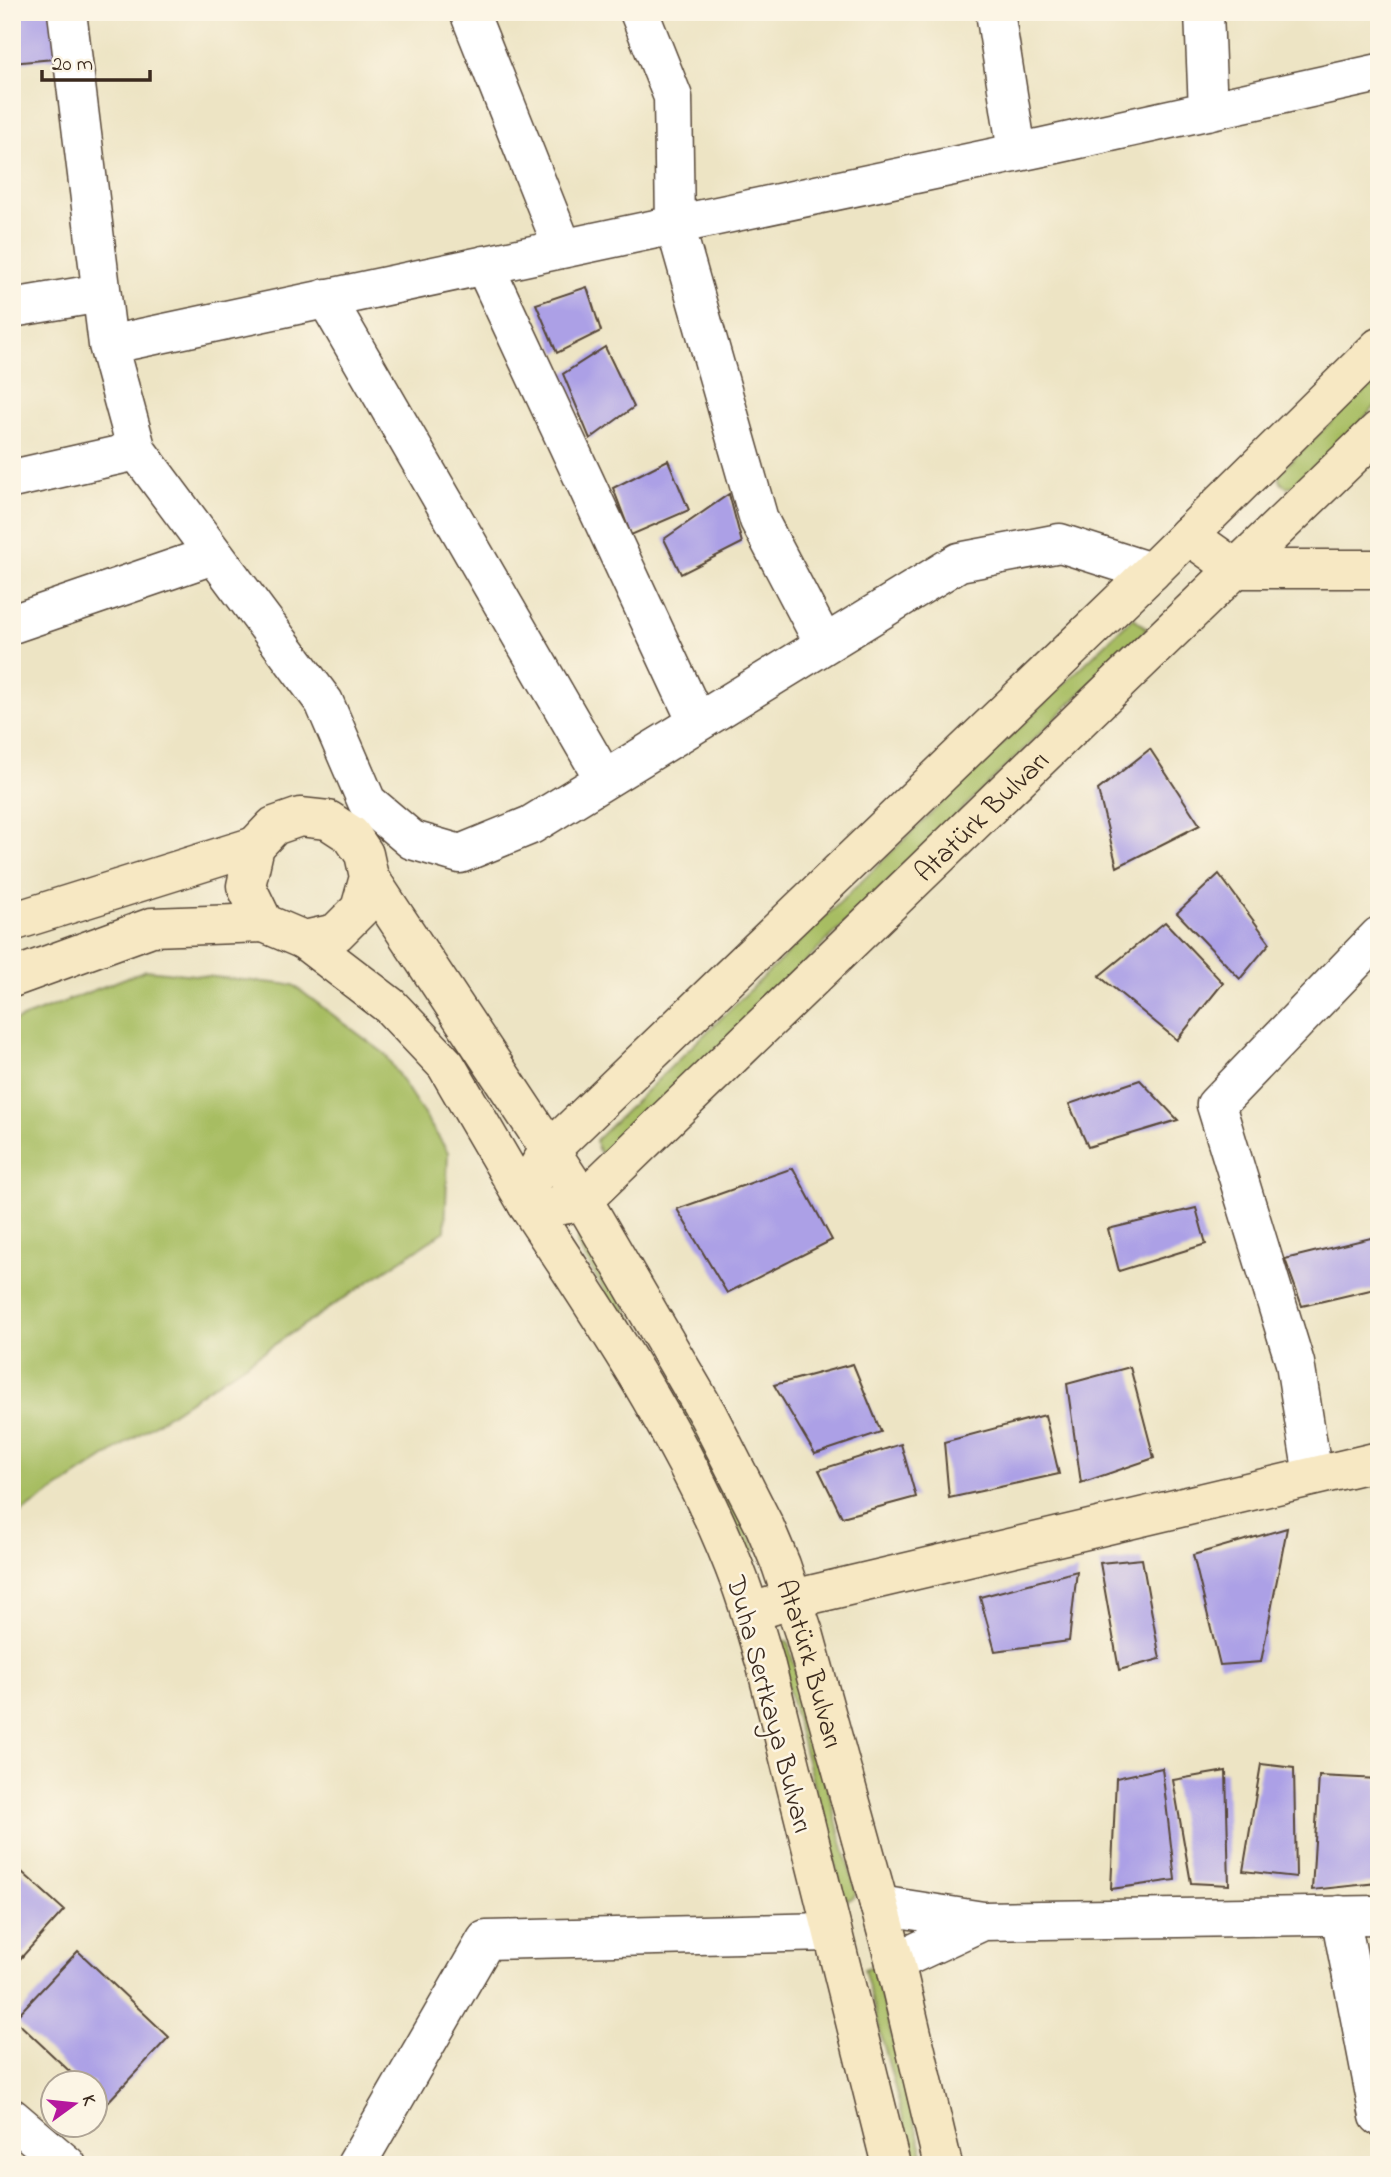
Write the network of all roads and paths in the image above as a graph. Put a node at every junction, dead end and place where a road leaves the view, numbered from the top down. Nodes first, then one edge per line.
1 (67, 12) edge
2 (469, 12) edge
3 (639, 12) edge
4 (995, 12) edge
5 (1204, 12) edge
6 (1379, 74) edge
7 (1208, 111) junction
8 (1017, 152) junction
9 (675, 225) junction
10 (563, 248) junction
11 (484, 265) junction
12 (101, 293) junction
13 (326, 298) junction
14 (12, 309) edge
15 (107, 345) junction
16 (1379, 348) edge
17 (1379, 430) edge
18 (137, 451) junction
19 (12, 479) edge
20 (1188, 535) junction
21 (213, 555) junction
22 (1236, 569) junction
23 (1379, 569) edge
24 (1151, 572) junction
25 (12, 624) edge
26 (824, 644) junction
27 (697, 722) junction
28 (604, 779) junction
29 (359, 818) junction
30 (255, 846) junction
31 (369, 877) junction
32 (12, 922) edge
33 (264, 923) junction
34 (1379, 936) edge
35 (304, 940) junction
36 (12, 978) edge
37 (549, 1151) junction
38 (583, 1200) junction
39 (527, 1204) junction
40 (1379, 1461) edge
41 (1313, 1476) junction
42 (793, 1599) junction
43 (750, 1612) junction
44 (879, 1905) junction
45 (1340, 1915) junction
46 (1379, 1915) edge
47 (984, 1921) junction
48 (831, 1932) junction
49 (895, 1962) junction
50 (1379, 2116) edge
51 (12, 2118) edge
52 (67, 2165) edge
53 (356, 2165) edge
54 (891, 2165) edge
55 (943, 2165) edge

1 - 12 street
2 - 10 street
3 - 9 street
4 - 8 street
5 - 7 street
6 - 7 street
7 - 8 street
8 - 9 street
9 - 10 street
9 - 26 street
10 - 11 street
11 - 13 street
11 - 27 street
12 - 14 street
12 - 15 street
13 - 15 street
13 - 28 street
15 - 18 street
16 - 20 main road
17 - 22 main road, Atatürk Bulvarı
18 - 19 street
18 - 21 street
20 - 22 main road
20 - 24 main road
21 - 25 street
21 - 29 street
22 - 23 main road
22 - 38 main road, Atatürk Bulvarı
24 - 26 street
24 - 37 main road
26 - 27 street
27 - 28 street
28 - 29 street
29 - 30 main road
29 - 31 main road
30 - 32 main road
30 - 33 main road
31 - 35 main road
31 - 37 main road, Atatürk Bulvarı
33 - 35 main road
33 - 36 main road
34 - 41 street
35 - 39 main road, Duha Sertkaya Bulvarı
37 - 38 main road, Atatürk Bulvarı
37 - 39 main road
38 - 39 main road
38 - 42 main road, Atatürk Bulvarı
39 - 43 main road, Duha Sertkaya Bulvarı
40 - 41 main road
41 - 42 main road
42 - 43 main road
42 - 44 main road, Atatürk Bulvarı
43 - 48 main road, Duha Sertkaya Bulvarı
44 - 47 street
44 - 48 main road
44 - 49 main road, Atatürk Bulvarı
45 - 46 street
45 - 47 street
45 - 50 street
47 - 49 street
48 - 49 main road
48 - 53 street
48 - 54 main road, Duha Sertkaya Bulvarı
49 - 55 main road, Atatürk Bulvarı
51 - 52 street

